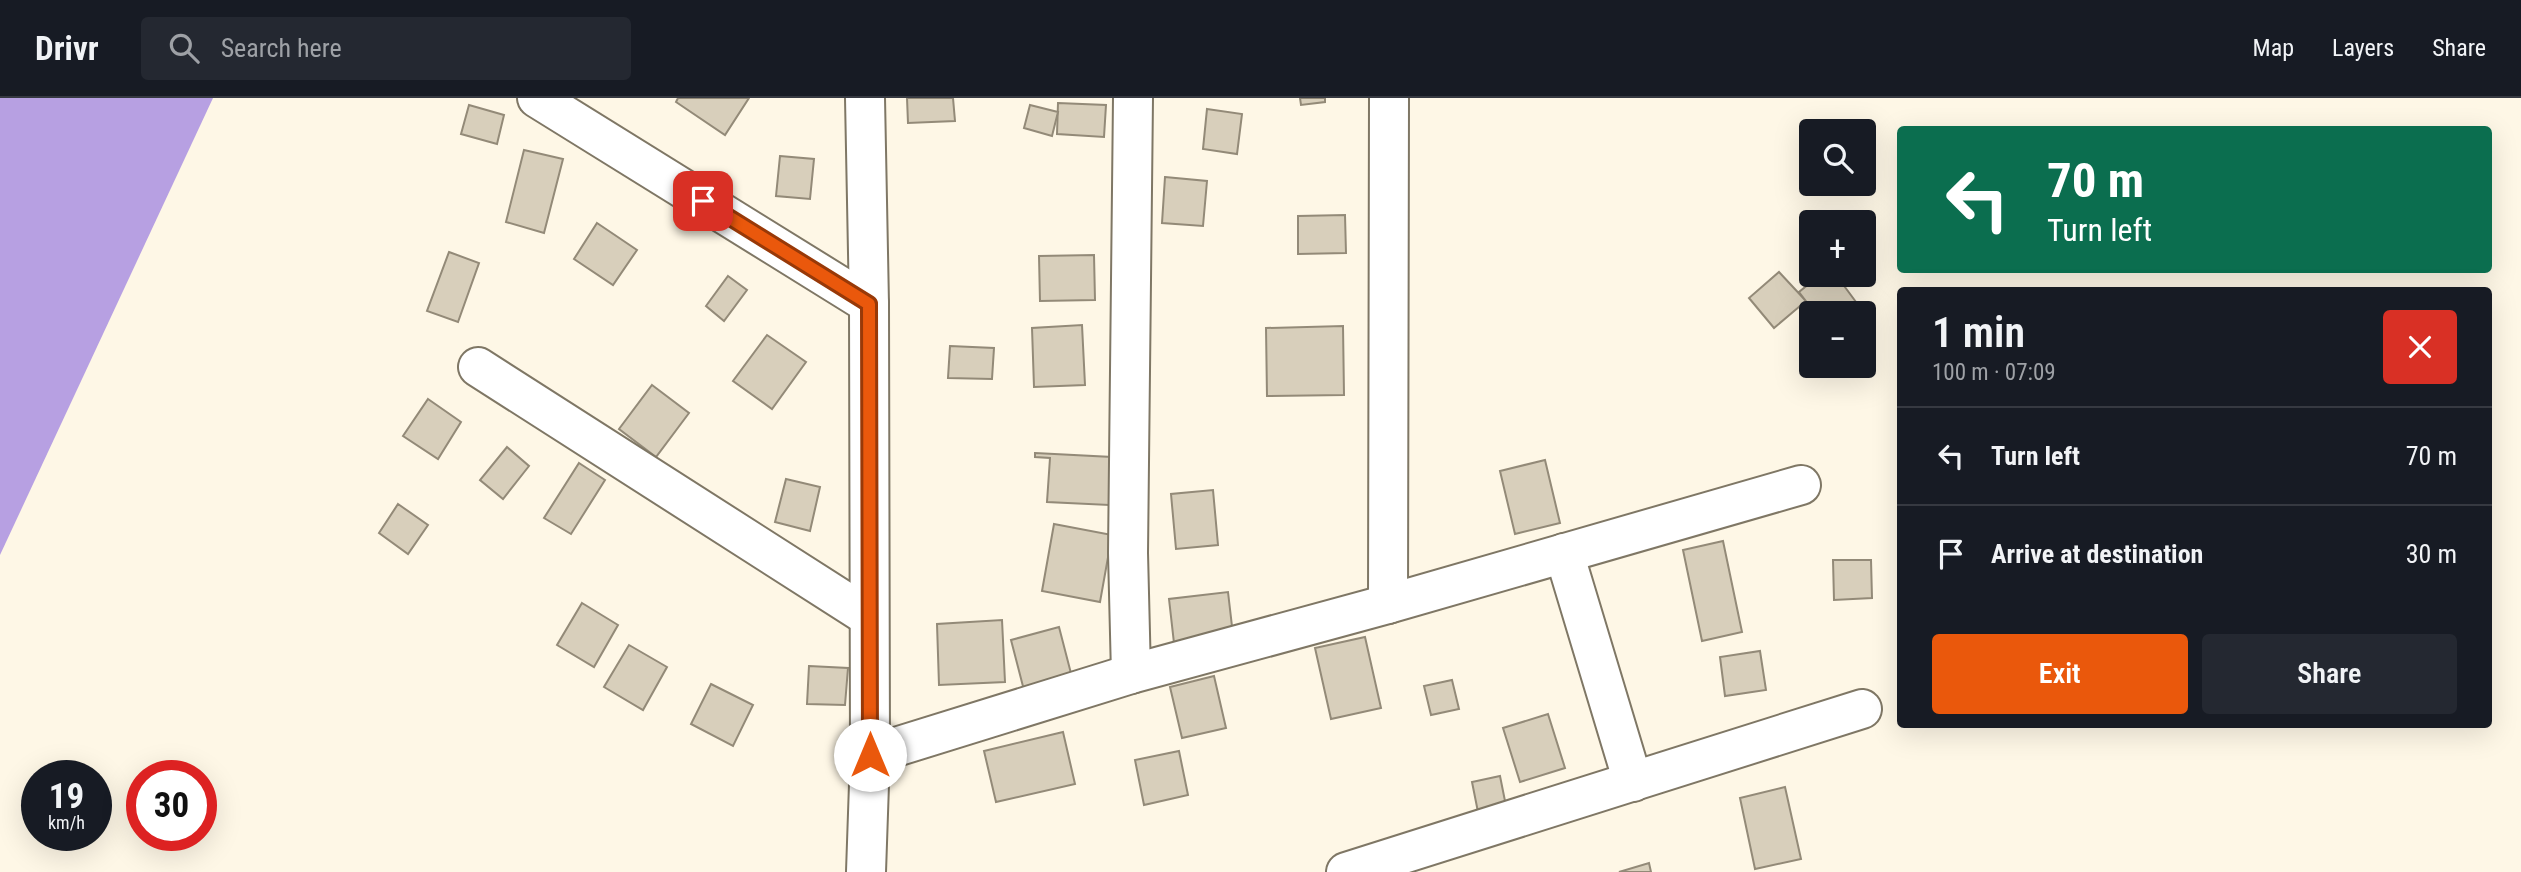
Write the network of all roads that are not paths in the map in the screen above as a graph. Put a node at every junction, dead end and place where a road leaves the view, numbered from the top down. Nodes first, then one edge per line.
1 (537, 98) edge
2 (865, 98) edge
3 (1133, 98) edge
4 (1389, 98) edge
5 (869, 304) junction
6 (478, 367) dead end
7 (1801, 485) dead end
8 (1564, 553) junction
9 (1388, 604) junction
10 (869, 617) junction
11 (1130, 674) junction
12 (1862, 709) dead end
13 (870, 755) junction
14 (1633, 782) junction
15 (866, 872) edge
16 (1346, 872) edge

1 - 5 street
2 - 5 street
3 - 11 street
4 - 9 street
5 - 10 street
6 - 10 street
7 - 8 street
8 - 9 street
8 - 14 street
9 - 11 street
10 - 13 street
11 - 13 street
12 - 14 street
13 - 15 street
14 - 16 street

